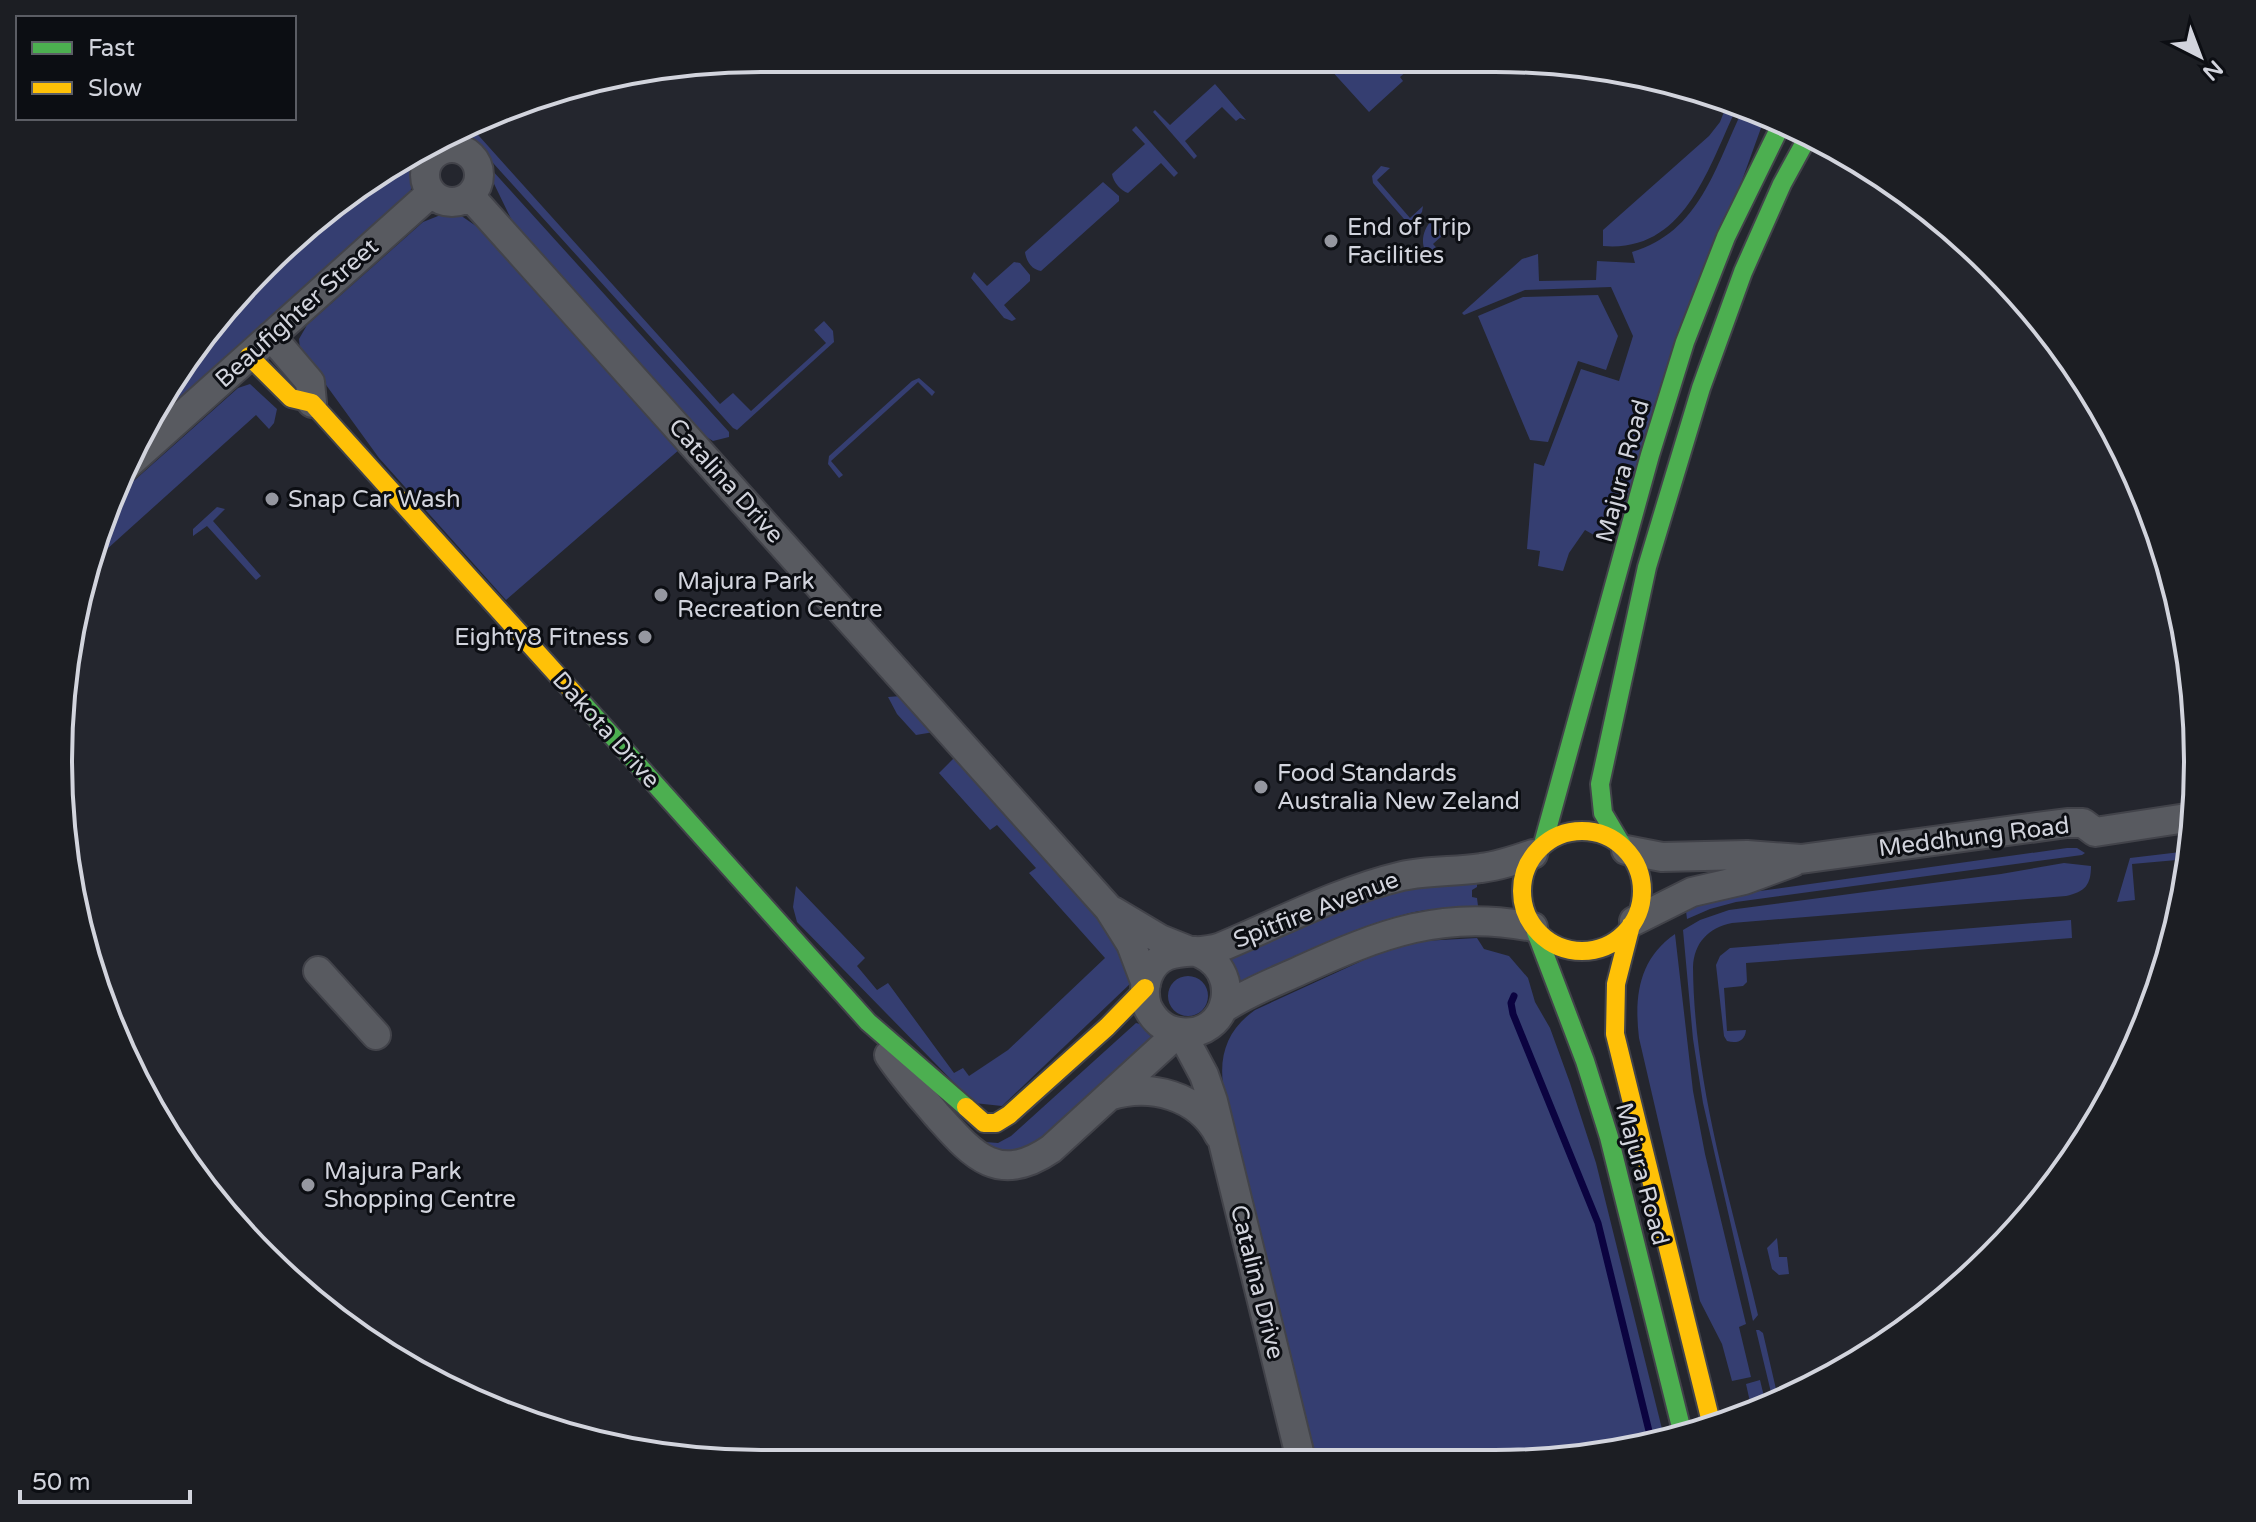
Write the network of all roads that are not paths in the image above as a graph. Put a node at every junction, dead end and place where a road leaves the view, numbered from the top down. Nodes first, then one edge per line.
1 (1777, 132) edge
2 (1804, 145) edge
3 (441, 151) edge
4 (436, 154) edge
5 (431, 193) junction
6 (470, 196) junction
7 (271, 336) junction
8 (249, 356) junction
9 (312, 403) junction
10 (148, 446) edge
11 (2182, 819) edge
12 (1624, 847) junction
13 (1538, 849) junction
14 (1801, 859) junction
15 (1109, 909) junction
16 (1632, 923) junction
17 (1535, 929) junction
18 (1192, 951) junction
19 (318, 971) dead end
20 (1145, 986) junction
21 (1222, 1010) junction
22 (868, 1022) junction
23 (1180, 1032) junction
24 (376, 1035) dead end
25 (1109, 1096) junction
26 (1213, 1101) junction
27 (1222, 1142) junction
28 (1709, 1415) edge
29 (1680, 1425) edge
30 (1299, 1450) edge

1 - 13 main road, Majura Road
2 - 12 main road, Majura Road
3 - 6 street
4 - 5 street
5 - 6 street
5 - 7 street, Beaufighter Street
6 - 15 street, Catalina Drive
7 - 8 street, Beaufighter Street
7 - 9 street, Dakota Drive
8 - 9 main road, Dakota Drive
8 - 10 street, Beaufighter Street
9 - 22 main road, Dakota Drive
11 - 14 street, Meddhung Road
12 - 13 main road
12 - 14 street, Meddhung Road
12 - 16 main road
13 - 17 main road
13 - 18 street, Spitfire Avenue
14 - 16 street, Meddhung Road
15 - 18 street, Catalina Drive
15 - 20 street, Catalina Drive
16 - 17 main road
16 - 28 main road, Majura Road
17 - 21 street, Spitfire Avenue
17 - 29 main road, Majura Road
18 - 20 street
18 - 21 street
19 - 24 street
20 - 22 main road
20 - 23 street
21 - 23 street
21 - 26 street, Catalina Drive
22 - 25 street
23 - 25 street
23 - 26 street, Catalina Drive
25 - 27 street
26 - 27 street, Catalina Drive
27 - 30 street, Catalina Drive

